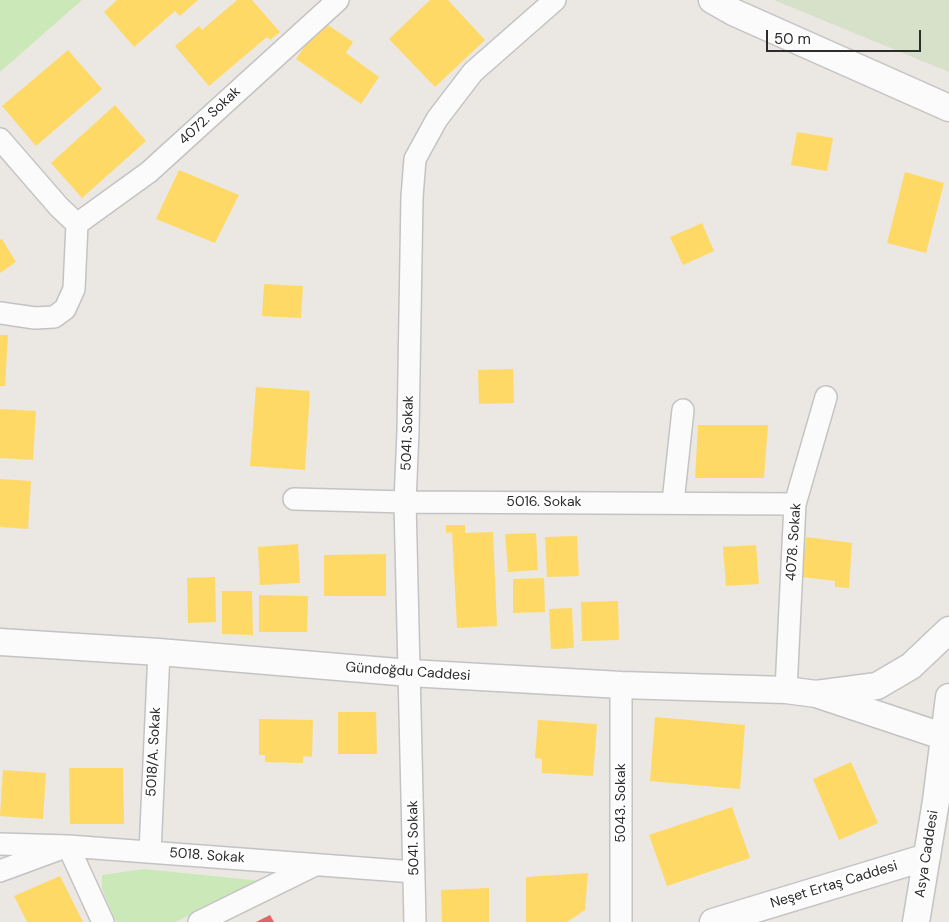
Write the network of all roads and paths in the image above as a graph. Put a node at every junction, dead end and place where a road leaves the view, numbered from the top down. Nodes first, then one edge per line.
1 (338, 0) edge
2 (555, 0) edge
3 (712, 0) edge
4 (949, 108) edge
5 (0, 139) edge
6 (76, 224) junction
7 (0, 313) edge
8 (826, 397) dead end
9 (683, 410) dead end
10 (294, 499) dead end
11 (405, 502) junction
12 (673, 502) junction
13 (795, 504) junction
14 (949, 630) edge
15 (0, 642) edge
16 (159, 652) junction
17 (410, 673) junction
18 (621, 685) junction
19 (786, 690) junction
20 (816, 694) junction
21 (949, 697) edge
22 (945, 737) junction
23 (942, 804) edge
24 (0, 844) edge
25 (68, 846) junction
26 (150, 852) junction
27 (927, 857) junction
28 (316, 864) junction
29 (0, 871) edge
30 (414, 872) junction
31 (102, 922) edge
32 (199, 922) edge
33 (415, 922) edge
34 (621, 922) edge
35 (713, 922) edge
36 (916, 922) edge

1 - 6 street, 4072. Sokak
2 - 11 street, 5041. Sokak
3 - 4 street
5 - 6 street
6 - 7 street
8 - 13 street, 4078. Sokak
9 - 12 street
10 - 11 street, 5016. Sokak
11 - 12 street, 5016. Sokak
11 - 17 street, 5041. Sokak
12 - 13 street, 5016. Sokak
13 - 19 street, 4078. Sokak
14 - 20 street
15 - 16 street, Gündoğdu Caddesi
16 - 17 street, Gündoğdu Caddesi
16 - 26 street, 5018/A. Sokak
17 - 18 street, Gündoğdu Caddesi
17 - 30 street, 5041. Sokak
18 - 19 street, Gündoğdu Caddesi
18 - 34 street, 5043. Sokak
19 - 20 street, Gündoğdu Caddesi
20 - 22 street
21 - 22 street, Asya Caddesi
22 - 23 street, Asya Caddesi
23 - 27 street, Asya Caddesi
24 - 25 street, 5018. Sokak
25 - 26 street, 5018. Sokak
25 - 29 street
25 - 31 street
26 - 28 street, 5018. Sokak
27 - 35 street, Neşet Ertaş Caddesi
27 - 36 street, Asya Caddesi
28 - 30 street, 5018. Sokak
28 - 32 street
30 - 33 street, 5041. Sokak

